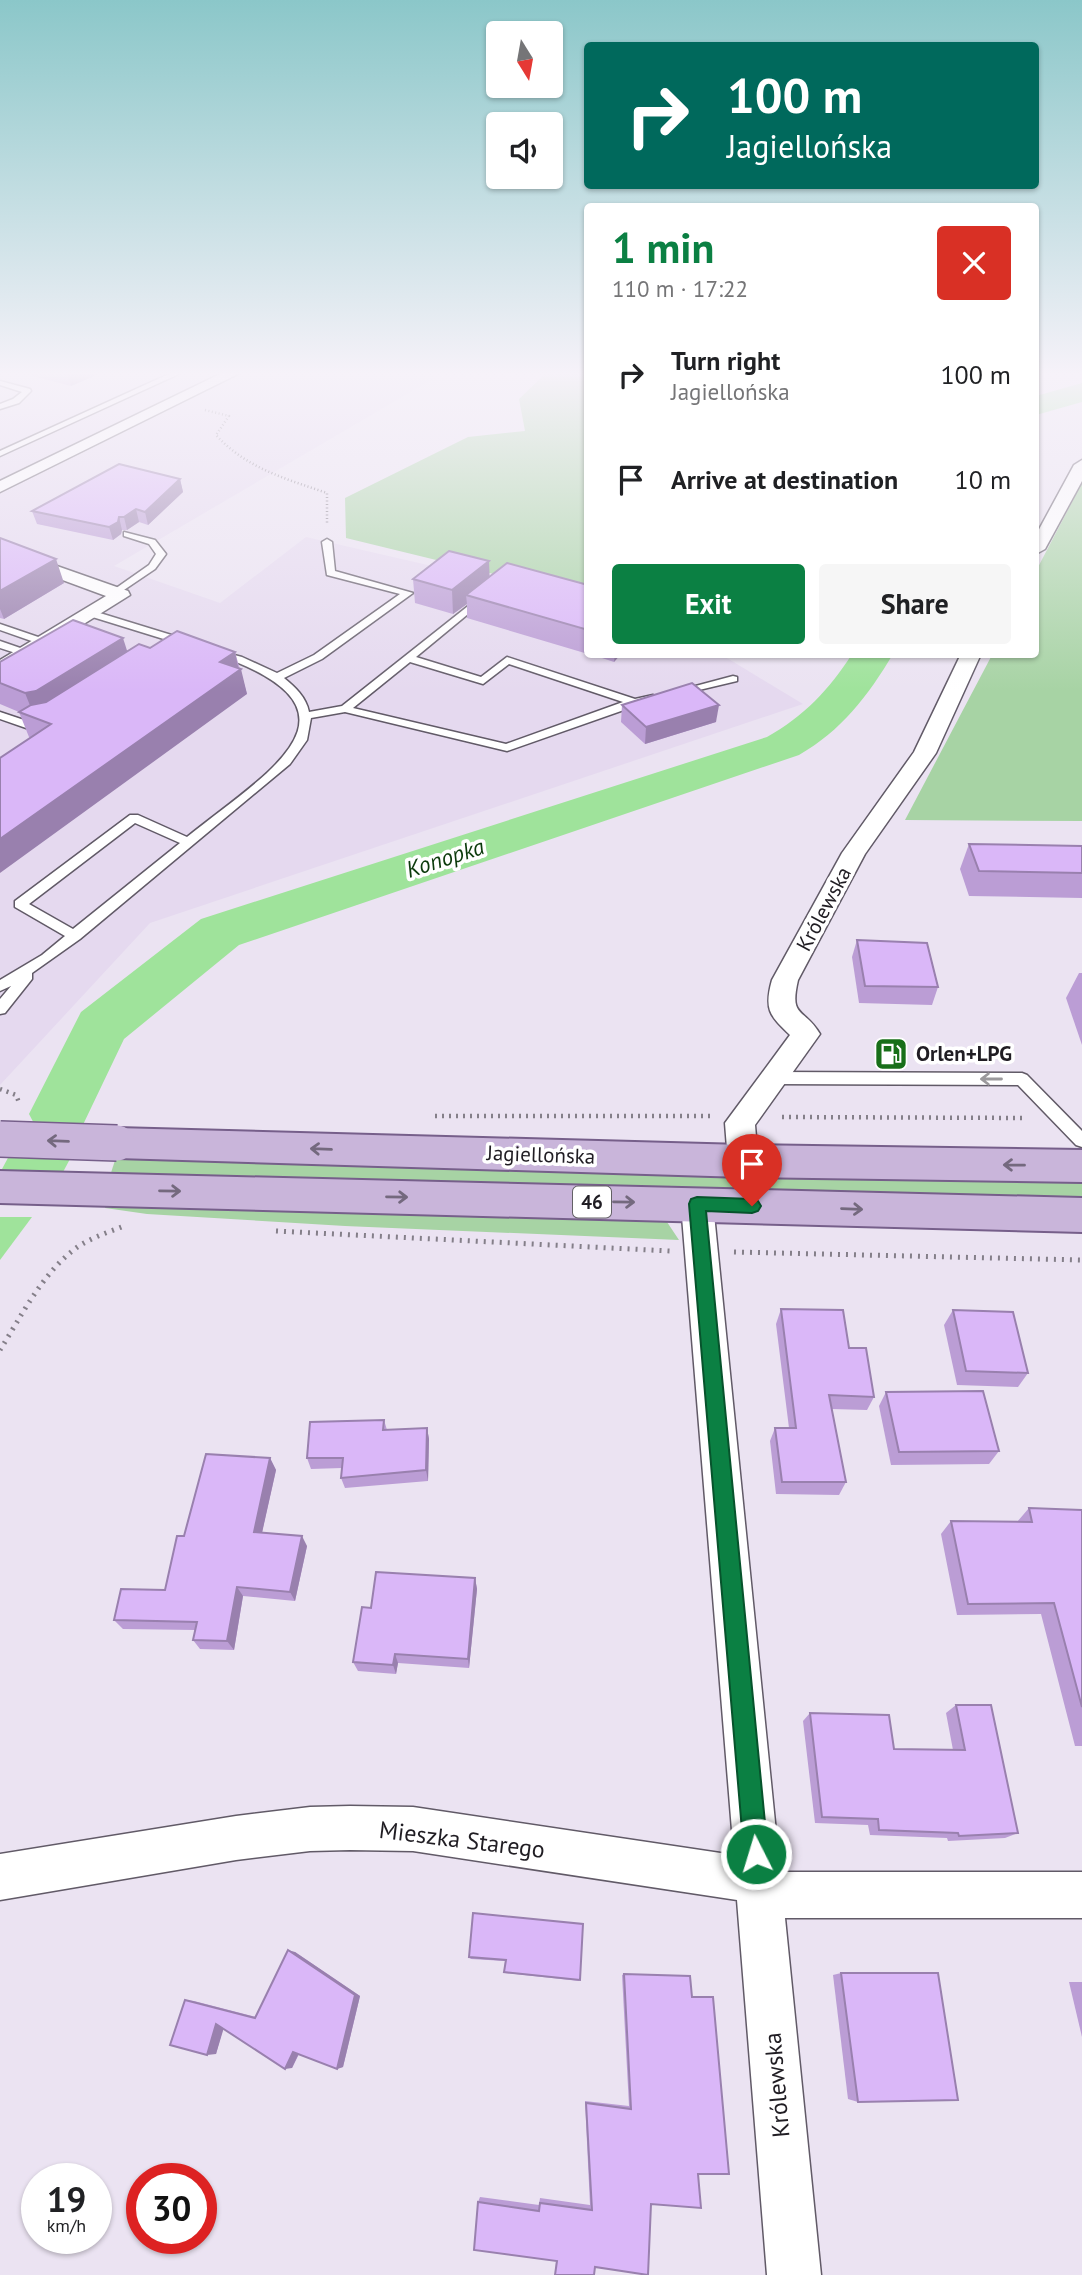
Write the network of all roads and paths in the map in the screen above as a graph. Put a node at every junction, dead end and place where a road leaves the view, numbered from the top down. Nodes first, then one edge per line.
1 (16, 479) edge
2 (291, 479) edge
3 (1075, 479) edge
4 (0, 487) edge
5 (127, 534) dead end
6 (327, 543) joint
7 (1039, 544) edge
8 (0, 551) edge
9 (491, 591) edge
10 (116, 593) junction
11 (90, 613) junction
12 (0, 627) edge
13 (179, 640) junction
14 (43, 642) junction
15 (0, 644) edge
16 (167, 648) edge
17 (25, 653) junction
18 (408, 658) junction
19 (969, 658) edge
20 (0, 668) edge
21 (278, 677) junction
22 (733, 679) dead end
23 (671, 693) edge
24 (659, 696) edge
25 (635, 702) junction
26 (345, 709) junction
27 (0, 715) edge
28 (304, 716) junction
29 (50, 722) edge
30 (188, 842) junction
31 (75, 936) junction
32 (35, 966) junction
33 (0, 986) edge
34 (0, 1009) edge
35 (773, 1078) junction
36 (424, 1116) dead end
37 (745, 1117) junction
38 (1060, 1119) junction
39 (0, 1139) edge
40 (1082, 1141) edge
41 (743, 1161) junction
42 (1082, 1166) edge
43 (0, 1187) edge
44 (697, 1204) junction
45 (1082, 1215) edge
46 (135, 1221) dead end
47 (270, 1231) dead end
48 (672, 1251) dead end
49 (731, 1252) dead end
50 (1082, 1260) edge
51 (0, 1350) edge
52 (0, 1877) edge
53 (759, 1888) junction
54 (1082, 1895) edge
55 (794, 2275) edge

1 - 4 street
2 - 6 path
3 - 7 street
5 - 10 lane
6 - 21 lane
8 - 10 street
9 - 18 lane
10 - 11 street
11 - 13 lane
11 - 14 street
12 - 14 lane
13 - 16 lane
13 - 21 lane
14 - 17 street
15 - 17 lane
17 - 20 street
18 - 25 lane
18 - 26 lane
19 - 35 street, Królewska
21 - 28 lane
22 - 23 lane
24 - 25 lane
25 - 26 lane
26 - 28 lane
27 - 29 lane
28 - 30 lane
30 - 31 lane
30 - 31 lane
31 - 32 lane
32 - 33 lane
32 - 34 lane
35 - 37 street, Królewska
38 -> 35 lane
36 - 37 path
37 - 38 path
37 - 41 street
38 - 40 lane
41 -> 39 main road, Jagiellońska / 46, bridge
42 -> 41 main road, Jagiellońska / 46
43 -> 44 main road, 46
44 -> 45 main road, 46
44 - 53 street, Królewska
46 - 51 path
47 - 48 path
49 - 50 path
52 - 53 street, Mieszka Starego
53 - 54 street
53 - 55 street, Królewska

